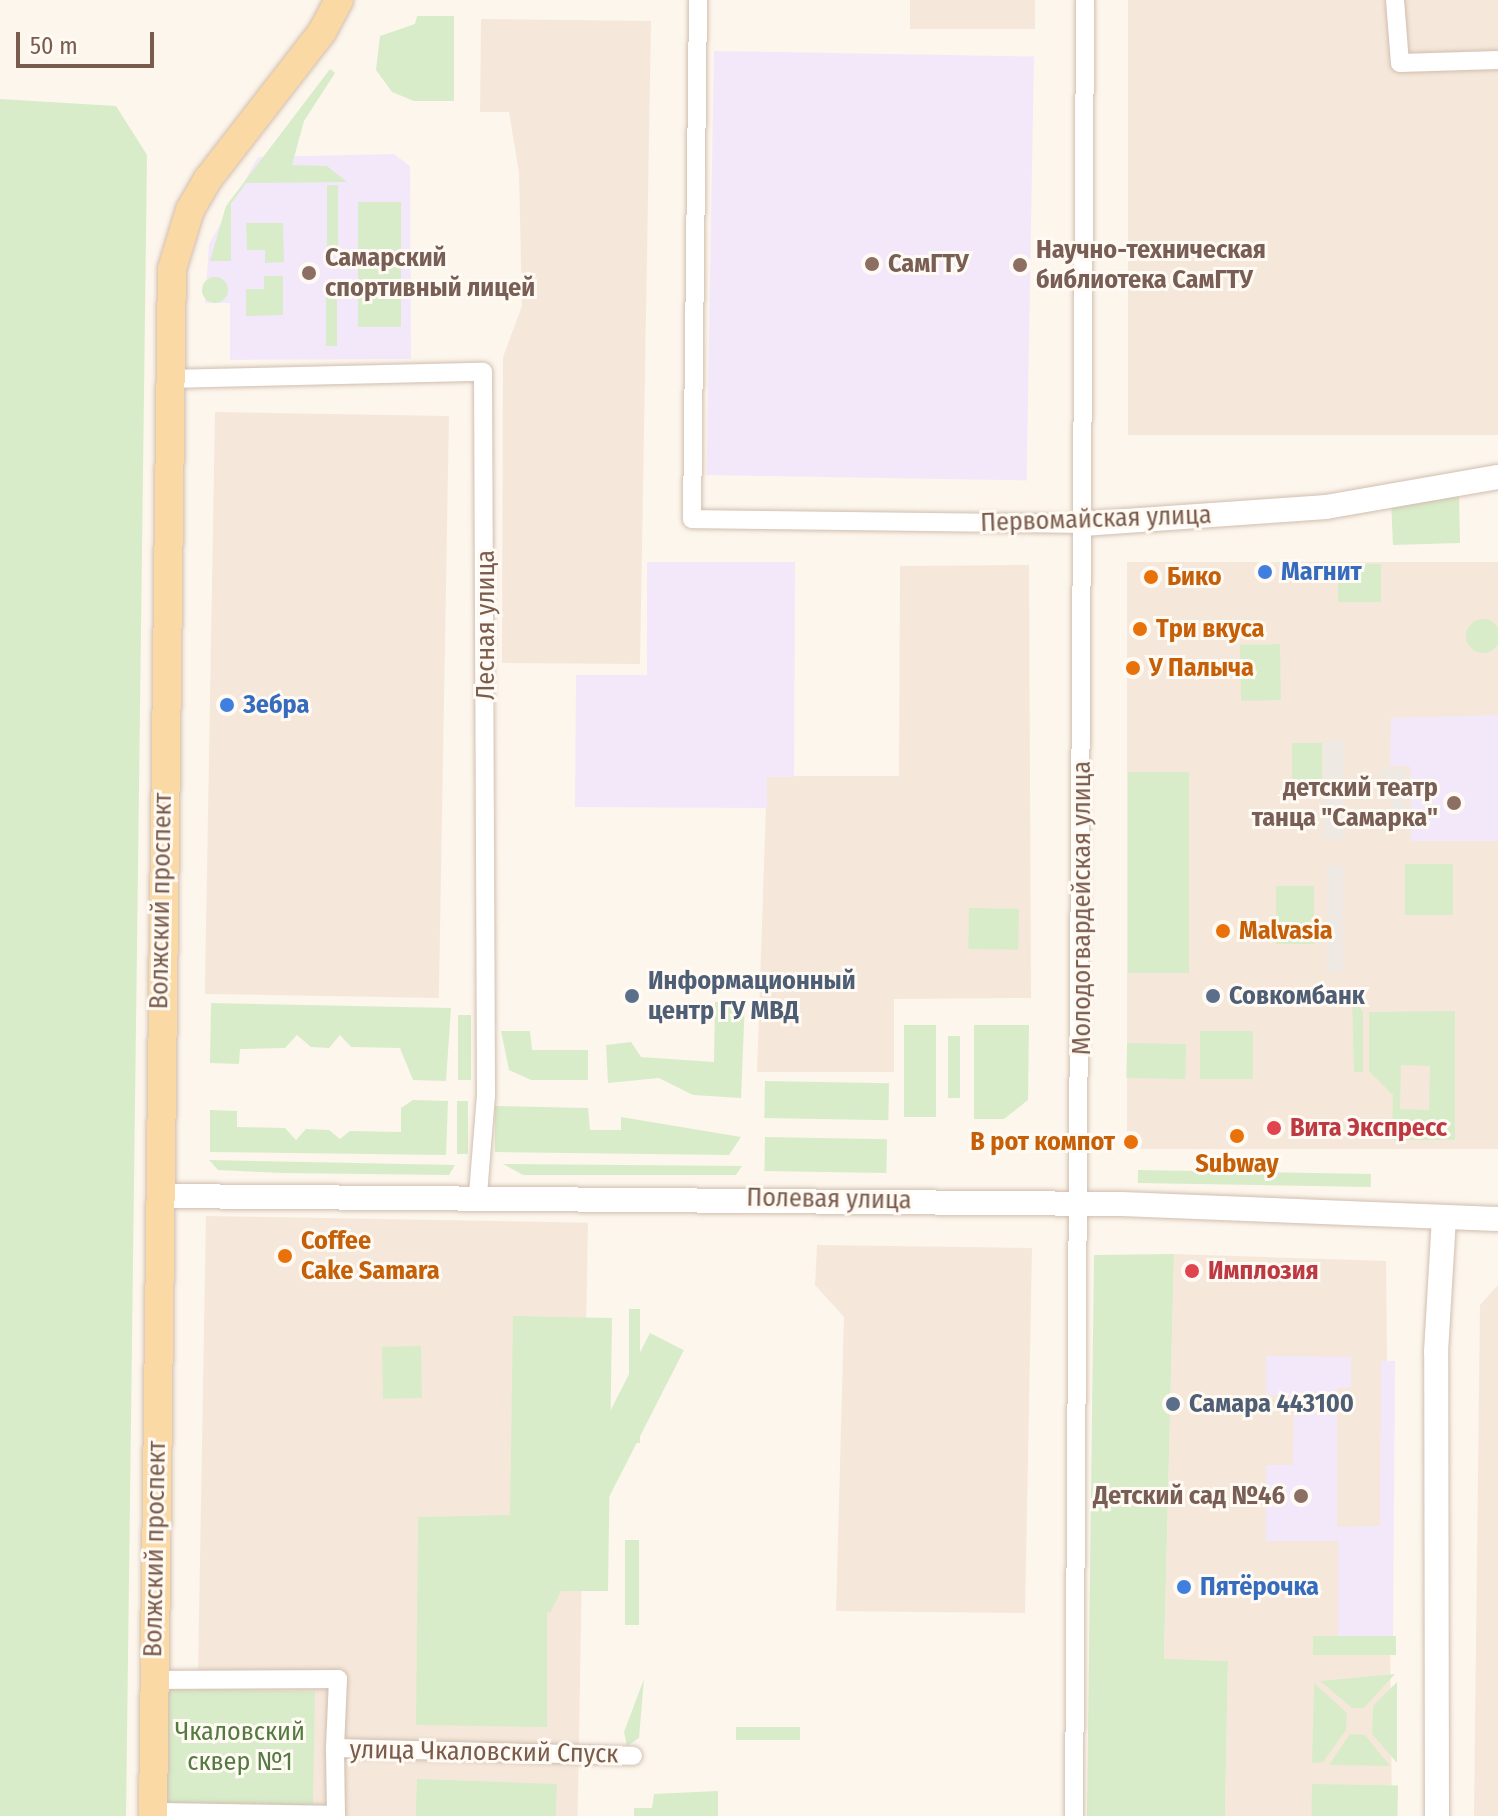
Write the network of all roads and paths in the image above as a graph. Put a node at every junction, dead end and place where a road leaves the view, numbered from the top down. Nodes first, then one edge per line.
1 (339, 0) edge
2 (698, 0) edge
3 (1085, 0) edge
4 (1395, 0) edge
5 (1498, 60) edge
6 (166, 379) junction
7 (1498, 477) edge
8 (1083, 524) junction
9 (478, 1194) junction
10 (159, 1196) junction
11 (1081, 1204) junction
12 (1444, 1218) junction
13 (1498, 1219) edge
14 (154, 1680) junction
15 (335, 1748) junction
16 (633, 1756) dead end
17 (153, 1814) edge
18 (1074, 1816) edge
19 (1437, 1816) edge

1 - 6 main road, Волжский проспект
2 - 8 street, Первомайская улица
3 - 8 street, Молодогвардейская улица
4 - 5 street
6 - 9 street, Лесная улица
6 - 10 main road, Волжский проспект
7 - 8 street, Первомайская улица
8 - 11 street, Молодогвардейская улица
9 - 10 street, Полевая улица
9 - 11 street, Полевая улица
10 - 14 main road, Волжский проспект
11 - 12 street, Полевая улица
11 - 18 street, Молодогвардейская улица
12 - 13 street, Полевая улица
12 - 19 street
14 - 15 street, улица Чкаловский Спуск
14 - 17 main road, Волжский проспект
15 - 16 street, улица Чкаловский Спуск
15 - 17 street, улица Чкаловский Спуск

